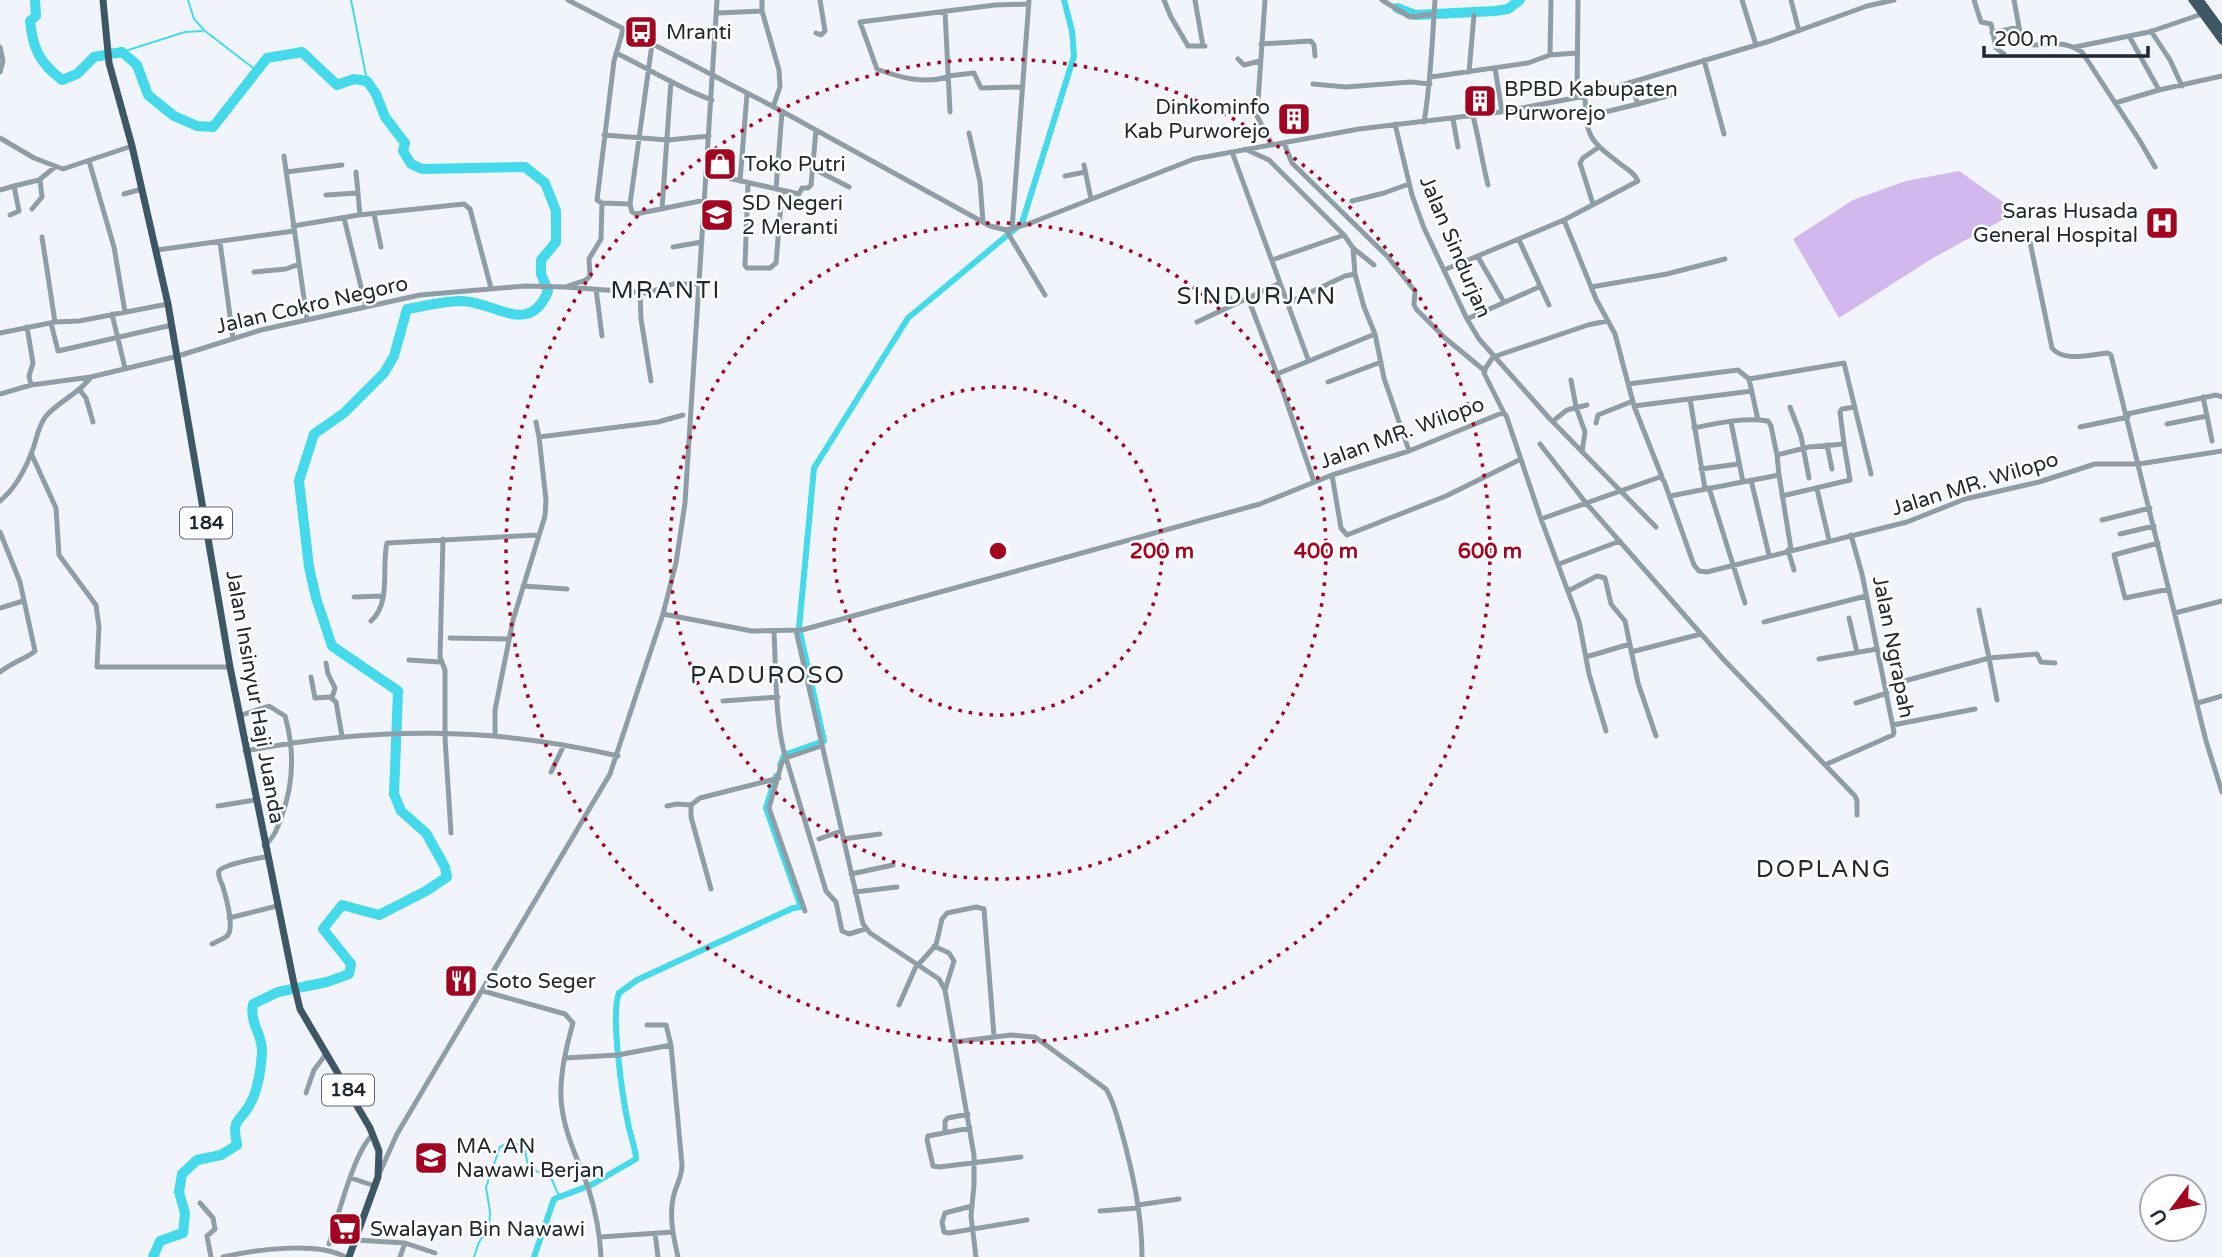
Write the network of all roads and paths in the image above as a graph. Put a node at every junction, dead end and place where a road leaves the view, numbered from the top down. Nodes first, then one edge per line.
1 (103, 0) edge
2 (568, 0) edge
3 (718, 0) edge
4 (762, 0) edge
5 (820, 0) edge
6 (1164, 0) edge
7 (1195, 0) edge
8 (1265, 0) edge
9 (1382, 0) edge
10 (1551, 0) edge
11 (1578, 0) edge
12 (1742, 0) edge
13 (1791, 0) edge
14 (1894, 0) edge
15 (1974, 0) edge
16 (2014, 0) edge
17 (2192, 0) edge
18 (2200, 0) edge
19 (1879, 1) edge
20 (1029, 2) edge
21 (1435, 2) edge
22 (762, 11) junction
23 (946, 11) junction
24 (717, 13) junction
25 (1434, 14) junction
26 (1474, 15) dead end
27 (2202, 15) junction
28 (2019, 27) junction
29 (623, 30) junction
30 (2222, 30) edge
31 (1799, 31) junction
32 (2151, 31) junction
33 (816, 33) dead end
34 (1992, 33) junction
35 (2129, 36) junction
36 (2222, 41) edge
37 (652, 44) junction
38 (1261, 44) junction
39 (1756, 45) junction
40 (0, 47) edge
41 (2075, 47) junction
42 (616, 53) junction
43 (1577, 53) junction
44 (2004, 54) dead end
45 (1315, 55) dead end
46 (1550, 55) junction
47 (1238, 59) dead end
48 (1704, 60) junction
49 (1261, 61) junction
50 (647, 67) junction
51 (1495, 68) junction
52 (0, 72) edge
53 (1469, 72) junction
54 (712, 76) junction
55 (948, 76) junction
56 (2222, 76) edge
57 (1431, 77) junction
58 (671, 81) junction
59 (1630, 82) junction
60 (1313, 84) dead end
61 (1430, 84) junction
62 (2182, 86) junction
63 (1022, 87) junction
64 (2159, 90) junction
65 (747, 94) junction
66 (1671, 95) dead end
67 (1577, 96) junction
68 (1585, 96) junction
69 (712, 100) junction
70 (2115, 103) junction
71 (1638, 104) junction
72 (773, 107) junction
73 (782, 112) junction
74 (950, 112) dead end
75 (1502, 112) junction
76 (1601, 113) dead end
77 (1473, 116) junction
78 (1453, 119) junction
79 (1424, 122) junction
80 (1395, 124) junction
81 (816, 130) junction
82 (969, 133) dead end
83 (1724, 134) dead end
84 (604, 135) junction
85 (709, 136) junction
86 (638, 137) junction
87 (0, 138) edge
88 (668, 140) junction
89 (1284, 143) junction
90 (1272, 145) junction
91 (132, 146) junction
92 (1458, 147) dead end
93 (1599, 147) junction
94 (1245, 149) junction
95 (1232, 152) junction
96 (284, 156) dead end
97 (89, 160) junction
98 (342, 165) dead end
99 (55, 167) junction
100 (2154, 167) dead end
101 (812, 168) junction
102 (286, 172) junction
103 (356, 172) dead end
104 (706, 173) junction
105 (1065, 176) dead end
106 (40, 180) junction
107 (740, 180) junction
108 (748, 183) junction
109 (1409, 184) junction
110 (1488, 185) dead end
111 (14, 186) junction
112 (849, 187) dead end
113 (142, 189) junction
114 (0, 190) edge
115 (779, 190) junction
116 (358, 193) junction
117 (124, 194) dead end
118 (326, 195) dead end
119 (1091, 199) junction
120 (705, 201) junction
121 (1352, 201) dead end
122 (602, 203) junction
123 (1593, 204) junction
124 (630, 205) junction
125 (32, 209) dead end
126 (662, 209) junction
127 (374, 214) junction
128 (10, 215) dead end
129 (360, 215) junction
130 (344, 218) junction
131 (1564, 220) junction
132 (983, 222) junction
133 (294, 229) junction
134 (1012, 231) junction
135 (1344, 236) junction
136 (42, 237) dead end
137 (1519, 240) junction
138 (220, 242) junction
139 (702, 242) junction
140 (2030, 242) dead end
141 (381, 247) dead end
142 (673, 247) dead end
143 (1353, 248) junction
144 (157, 250) junction
145 (1478, 257) junction
146 (1725, 259) dead end
147 (1272, 260) junction
148 (299, 264) junction
149 (1374, 265) dead end
150 (1444, 270) junction
151 (254, 272) dead end
152 (1355, 274) junction
153 (1280, 282) junction
154 (699, 284) junction
155 (1539, 286) junction
156 (565, 287) junction
157 (1591, 287) junction
158 (491, 288) junction
159 (596, 289) junction
160 (1226, 289) dead end
161 (640, 293) junction
162 (1045, 295) dead end
163 (1248, 298) junction
164 (1504, 302) junction
165 (1288, 303) junction
166 (168, 304) junction
167 (1232, 305) junction
168 (1549, 305) dead end
169 (366, 307) junction
170 (125, 312) junction
171 (112, 314) junction
172 (1467, 319) junction
173 (307, 320) junction
174 (1607, 321) junction
175 (53, 322) junction
176 (1197, 322) dead end
177 (172, 325) junction
178 (27, 327) junction
179 (0, 333) edge
180 (1375, 334) junction
181 (602, 336) dead end
182 (119, 337) junction
183 (233, 338) junction
184 (178, 356) junction
185 (1493, 357) junction
186 (1308, 359) junction
187 (1381, 362) junction
188 (125, 368) junction
189 (1485, 372) junction
190 (1277, 374) junction
191 (91, 377) junction
192 (1749, 379) junction
193 (1571, 380) dead end
194 (651, 381) dead end
195 (1328, 383) dead end
196 (1628, 384) junction
197 (31, 385) junction
198 (79, 389) junction
199 (1752, 391) junction
200 (0, 393) edge
201 (2203, 397) junction
202 (2222, 397) edge
203 (1690, 399) junction
204 (1633, 403) junction
205 (1587, 405) dead end
206 (1576, 407) junction
207 (1790, 407) dead end
208 (1855, 407) junction
209 (1504, 413) junction
210 (683, 415) dead end
211 (2127, 416) junction
212 (2207, 416) junction
213 (1758, 420) junction
214 (1553, 421) junction
215 (93, 422) dead end
216 (536, 422) dead end
217 (1731, 422) junction
218 (1596, 423) dead end
219 (2167, 425) dead end
220 (2080, 427) dead end
221 (1694, 428) junction
222 (539, 437) junction
223 (2212, 441) dead end
224 (1539, 444) dead end
225 (1844, 444) junction
226 (1827, 445) junction
227 (1804, 449) junction
228 (1409, 451) junction
229 (2222, 451) edge
230 (1582, 452) junction
231 (31, 453) junction
232 (1777, 454) junction
233 (1519, 460) junction
234 (1738, 464) junction
235 (2139, 464) junction
236 (1702, 469) junction
237 (1832, 469) dead end
238 (1871, 474) dead end
239 (1332, 475) junction
240 (1779, 475) junction
241 (1662, 477) junction
242 (1809, 478) dead end
243 (1751, 480) junction
244 (1314, 482) junction
245 (1742, 482) junction
246 (1707, 489) junction
247 (1817, 489) junction
248 (1618, 490) junction
249 (1670, 496) junction
250 (1782, 496) junction
251 (0, 501) edge
252 (1586, 503) junction
253 (2150, 508) junction
254 (1541, 519) junction
255 (2102, 520) dead end
256 (2154, 526) junction
257 (1656, 527) dead end
258 (0, 532) edge
259 (2120, 534) dead end
260 (538, 535) junction
261 (1851, 535) junction
262 (443, 539) junction
263 (1829, 540) junction
264 (1620, 541) junction
265 (2158, 543) junction
266 (1790, 550) junction
267 (1769, 555) junction
268 (1559, 564) junction
269 (1733, 567) junction
270 (1794, 570) dead end
271 (523, 586) junction
272 (567, 589) dead end
273 (2169, 589) junction
274 (1568, 591) junction
275 (383, 596) junction
276 (1866, 596) junction
277 (354, 597) dead end
278 (23, 601) junction
279 (2222, 601) edge
280 (1745, 603) dead end
281 (0, 608) edge
282 (1979, 610) dead end
283 (2175, 613) junction
284 (663, 614) junction
285 (1849, 618) dead end
286 (371, 621) dead end
287 (1764, 622) dead end
288 (799, 631) junction
289 (774, 632) junction
290 (1701, 634) junction
291 (450, 638) dead end
292 (509, 639) junction
293 (1630, 644) junction
294 (1877, 649) junction
295 (1631, 652) junction
296 (1857, 652) junction
297 (1586, 657) junction
298 (1990, 658) junction
299 (1819, 659) dead end
300 (409, 660) dead end
301 (440, 662) junction
302 (326, 663) dead end
303 (2055, 663) dead end
304 (230, 667) junction
305 (0, 672) edge
306 (311, 677) dead end
307 (1886, 690) junction
308 (2222, 696) edge
309 (778, 697) junction
310 (332, 698) junction
311 (1997, 700) dead end
312 (723, 701) dead end
313 (1856, 703) dead end
314 (2198, 703) junction
315 (1975, 709) dead end
316 (239, 716) junction
317 (1893, 725) junction
318 (1606, 731) dead end
319 (445, 733) junction
320 (495, 734) junction
321 (342, 736) junction
322 (1656, 736) dead end
323 (291, 743) junction
324 (821, 744) junction
325 (564, 745) junction
326 (245, 751) junction
327 (618, 755) junction
328 (785, 755) junction
329 (1826, 766) junction
330 (551, 772) dead end
331 (775, 778) junction
332 (2222, 792) edge
333 (255, 800) junction
334 (691, 805) junction
335 (218, 806) dead end
336 (667, 806) dead end
337 (1857, 815) dead end
338 (841, 831) junction
339 (451, 833) dead end
340 (880, 834) dead end
341 (820, 839) dead end
342 (843, 839) junction
343 (264, 846) junction
344 (266, 857) junction
345 (893, 865) dead end
346 (851, 873) junction
347 (897, 887) dead end
348 (711, 889) dead end
349 (855, 892) junction
350 (277, 906) junction
351 (805, 911) dead end
352 (229, 918) junction
353 (865, 929) junction
354 (212, 944) dead end
355 (934, 946) junction
356 (917, 964) junction
357 (945, 989) junction
358 (483, 991) junction
359 (899, 1005) dead end
360 (647, 1025) dead end
361 (994, 1036) junction
362 (954, 1042) junction
363 (671, 1045) junction
364 (326, 1054) junction
365 (565, 1058) junction
366 (306, 1093) dead end
367 (968, 1114) junction
368 (970, 1128) junction
369 (945, 1132) junction
370 (373, 1135) junction
371 (1021, 1157) dead end
372 (974, 1162) junction
373 (378, 1177) junction
374 (351, 1178) junction
375 (375, 1186) junction
376 (1179, 1199) dead end
377 (200, 1203) dead end
378 (972, 1206) junction
379 (1138, 1207) junction
380 (1100, 1211) dead end
381 (1027, 1220) dead end
382 (972, 1229) junction
383 (673, 1232) junction
384 (655, 1234) junction
385 (600, 1237) junction
386 (356, 1240) junction
387 (405, 1243) junction
388 (329, 1244) dead end
389 (435, 1253) dead end
390 (211, 1257) edge
391 (223, 1257) edge
392 (347, 1257) edge
393 (400, 1257) edge
394 (601, 1257) edge
395 (658, 1257) edge
396 (678, 1257) edge
397 (976, 1257) edge
398 (1142, 1257) edge

1 - 91 main road, Jalan Insinyur Haji Juanda / 184
2 - 29 street
3 - 24 street
4 - 22 street
5 - 33 street
6 - 7 street
8 - 38 street
9 - 25 street
10 - 46 street
11 - 43 street
12 - 39 street
13 - 31 street
14 - 19 street
15 - 34 street
16 - 28 street
17 - 27 main road
18 - 30 main road
19 - 31 street
20 - 23 street
20 - 63 street
21 - 25 street
22 - 24 street
22 - 72 street
23 - 55 street
23 - 55 street
24 - 54 street
25 - 57 street
26 - 53 street
27 - 32 street
27 - 36 main road
28 - 34 street
28 - 41 street
29 - 37 street
29 - 42 street
31 - 39 street
32 - 35 street
32 - 62 street
34 - 44 street
35 - 41 street
35 - 64 street
37 - 50 street
37 - 54 street
38 - 45 street
38 - 49 street
39 - 48 street
40 - 52 street
41 - 70 street
42 - 50 street
42 - 84 street
43 - 46 street
43 - 67 street
46 - 51 street
47 - 49 street
48 - 59 street
48 - 83 street
49 - 90 street
50 - 58 street
50 - 86 street
51 - 53 street
51 - 75 street
53 - 57 street
54 - 65 street
54 - 69 street
55 - 63 street
55 - 74 street
56 - 62 street
57 - 61 street
58 - 69 street
58 - 88 street
59 - 68 street
59 - 71 street
60 - 61 street
61 - 79 street
62 - 64 street
63 - 134 street
64 - 70 street
65 - 72 street
65 - 107 street
66 - 71 street
67 - 68 street
67 - 75 street
68 - 93 street
69 - 85 street
70 - 100 street
71 - 76 street
72 - 73 street
73 - 81 street
73 - 115 street
75 - 77 street
77 - 78 street
77 - 110 street
78 - 79 street
78 - 92 street
79 - 80 street
80 - 89 street
80 - 109 street, Jalan Sindurjan
81 - 101 street
81 - 132 street
82 - 132 street
84 - 86 street
84 - 122 street
85 - 88 street
85 - 104 street
86 - 88 street
86 - 124 street
87 - 99 street
88 - 126 street
89 - 90 street
89 - 189 street
90 - 94 street
91 - 97 street
91 - 113 main road, Jalan Insinyur Haji Juanda / 184
93 - 123 street
93 - 123 street
94 - 95 street
94 - 135 street
95 - 119 street
95 - 147 street
96 - 102 street
97 - 99 street
97 - 170 street
98 - 102 street
99 - 106 street
101 - 112 street
101 - 115 street
102 - 133 street
103 - 116 street
104 - 107 street
104 - 120 street
105 - 119 street
106 - 111 street
106 - 125 street
107 - 108 street
108 - 115 street
108 - 115 street
109 - 121 street
109 - 150 street, Jalan Sindurjan
111 - 114 street
111 - 128 street
113 - 117 street
113 - 144 main road, Jalan Insinyur Haji Juanda / 184
116 - 118 street
116 - 129 street
119 - 134 street
120 - 126 street
120 - 139 street
122 - 124 street
122 - 156 street
123 - 131 street
124 - 126 street
127 - 129 street
127 - 141 street
127 - 158 street
129 - 130 street
130 - 133 street
130 - 169 street
131 - 137 street
131 - 157 street, Jalan MR. Wilopo
132 - 134 street
133 - 138 street
133 - 148 street
134 - 162 street
135 - 143 street
135 - 147 street
136 - 175 street
137 - 145 street
137 - 155 street
138 - 144 street
138 - 183 street
139 - 142 street
139 - 154 street
140 - 211 street
143 - 149 street
143 - 152 street
144 - 166 main road, Jalan Insinyur Haji Juanda / 184
145 - 150 street
145 - 164 street
146 - 157 street
147 - 153 street
148 - 151 street
148 - 173 street
150 - 172 street, Jalan Sindurjan
152 - 165 street
152 - 180 street
153 - 163 street
153 - 165 street
154 - 161 street, Jalan Cokro Negoro
154 - 284 street
155 - 164 street
155 - 168 street
156 - 158 street, Jalan Cokro Negoro
156 - 159 street, Jalan Cokro Negoro
157 - 174 street, Jalan MR. Wilopo
158 - 169 street, Jalan Cokro Negoro
159 - 161 street, Jalan Cokro Negoro
159 - 181 street
160 - 167 street
161 - 194 street
163 - 167 street
163 - 190 street
164 - 172 street
165 - 186 street
166 - 170 street
166 - 177 main road, Jalan Insinyur Haji Juanda / 184
167 - 176 street
169 - 173 street, Jalan Cokro Negoro
170 - 171 street
171 - 175 street
171 - 182 street
172 - 185 street, Jalan Sindurjan
173 - 183 street, Jalan Cokro Negoro
174 - 185 street
174 - 196 street, Jalan MR. Wilopo
175 - 178 street
175 - 182 street
177 - 182 street
177 - 184 main road, Jalan Insinyur Haji Juanda / 184
178 - 179 street
178 - 197 street
180 - 186 street
180 - 187 street
182 - 188 street
183 - 184 street, Jalan Cokro Negoro
184 - 188 street, Jalan Cokro Negoro
184 - 304 main road, Jalan Insinyur Haji Juanda / 184
185 - 189 street
185 - 214 street, Jalan Sindurjan
186 - 190 street
187 - 195 street
187 - 228 street
188 - 191 street, Jalan Cokro Negoro
189 - 209 street
190 - 244 street
191 - 197 street, Jalan Cokro Negoro
191 - 198 street
192 - 196 street
192 - 199 street
192 - 208 street
193 - 206 street
196 - 204 street, Jalan MR. Wilopo
197 - 200 street, Jalan Cokro Negoro
198 - 215 street
198 - 231 street
199 - 203 street
199 - 213 street
201 - 202 street
201 - 211 street
201 - 212 street
203 - 204 street
203 - 221 street
204 - 218 street
204 - 241 street, Jalan MR. Wilopo
205 - 206 street
206 - 214 street
206 - 230 street
207 - 227 street
208 - 225 street
208 - 238 street
209 - 228 street, Jalan MR. Wilopo
209 - 233 street, Jalan MR. Wilopo
210 - 222 street
211 - 220 street
211 - 235 street
212 - 219 street
212 - 223 street
213 - 217 street
213 - 232 street
214 - 230 street, Jalan Sindurjan
216 - 222 street
217 - 221 street
217 - 234 street
221 - 236 street
222 - 260 street
224 - 252 street
225 - 226 street
225 - 247 street
226 - 227 street
226 - 237 street
227 - 232 street
227 - 242 street
228 - 239 street, Jalan MR. Wilopo
229 - 235 street, Jalan MR. Wilopo
230 - 248 street, Jalan Sindurjan
231 - 251 street
231 - 304 street
232 - 240 street
233 - 239 street
233 - 254 street, Jalan MR. Wilopo
234 - 236 street
234 - 245 street
235 - 253 street
235 - 261 street, Jalan MR. Wilopo
236 - 246 street
239 - 244 street, Jalan MR. Wilopo
240 - 243 street
240 - 250 street
241 - 248 street
241 - 249 street, Jalan MR. Wilopo
243 - 245 street
243 - 267 street
244 - 288 street, Jalan MR. Wilopo
245 - 246 street
246 - 249 street
246 - 269 street
247 - 250 street
247 - 263 street
248 - 252 street
248 - 257 street, Jalan Sindurjan
249 - 269 street, Jalan MR. Wilopo
250 - 266 street
252 - 254 street
252 - 264 street
253 - 255 street
253 - 256 street
254 - 268 street, Jalan MR. Wilopo
256 - 259 street
256 - 265 street
258 - 278 street
260 - 262 street
260 - 271 street
261 - 263 street, Jalan MR. Wilopo
261 - 276 street, Jalan Ngrapah
262 - 275 street
262 - 301 street
263 - 266 street, Jalan MR. Wilopo
264 - 268 street
264 - 290 street
265 - 273 street
265 - 273 street
266 - 267 street, Jalan MR. Wilopo
266 - 270 street
267 - 269 street, Jalan MR. Wilopo
268 - 274 street, Jalan MR. Wilopo
269 - 280 street
271 - 272 street
271 - 292 street
273 - 283 street
274 - 293 street
274 - 297 street, Jalan MR. Wilopo
275 - 277 street
275 - 286 street
276 - 287 street
276 - 294 street, Jalan Ngrapah
278 - 281 street
278 - 305 street
279 - 283 street
282 - 298 street
283 - 314 street
284 - 289 street, Jalan MR. Wilopo
284 - 327 street
285 - 296 street
288 - 289 street, Jalan MR. Wilopo
288 - 324 street
289 - 309 street
290 - 295 street
290 - 329 street
291 - 292 street
292 - 320 street
293 - 295 street
293 - 297 street
294 - 296 street
294 - 307 street, Jalan Ngrapah
295 - 322 street
296 - 299 street
297 - 318 street, Jalan MR. Wilopo
298 - 303 street
298 - 307 street
298 - 311 street
300 - 301 street
301 - 319 street
302 - 310 street
304 - 316 main road, Jalan Insinyur Haji Juanda / 184
306 - 310 street
307 - 313 street
307 - 317 street, Jalan Ngrapah
308 - 314 street
309 - 312 street
309 - 328 street
310 - 321 street
314 - 332 street
315 - 317 street
316 - 323 street
316 - 326 main road, Jalan Insinyur Haji Juanda / 184
317 - 329 street, Jalan Ngrapah
319 - 320 street
319 - 321 street
319 - 339 street
320 - 325 street
321 - 323 street
323 - 326 street
323 - 343 street
324 - 328 street
324 - 338 street
325 - 327 street
325 - 330 street
326 - 333 main road, Jalan Insinyur Haji Juanda / 184
327 - 358 street
328 - 331 street
328 - 353 street
329 - 337 street
331 - 334 street
331 - 351 street
333 - 335 street
333 - 343 main road, Jalan Insinyur Haji Juanda / 184
334 - 336 street
334 - 348 street
338 - 341 street
338 - 342 street
340 - 342 street
342 - 346 street
343 - 344 main road, Jalan Insinyur Haji Juanda / 184
344 - 350 main road, Jalan Insinyur Haji Juanda / 184
344 - 352 street
345 - 346 street
346 - 349 street
347 - 349 street
349 - 353 street
350 - 352 street
350 - 364 main road, Jalan Insinyur Haji Juanda / 184
352 - 354 street
353 - 356 street
355 - 356 street
355 - 357 street
355 - 361 street
356 - 357 street
356 - 359 street
357 - 362 street
358 - 365 street
358 - 373 street
360 - 363 street
361 - 362 street
361 - 379 street
362 - 367 street
363 - 365 street
363 - 383 street
364 - 366 street
364 - 370 main road, Jalan Insinyur Haji Juanda / 184
365 - 385 street
367 - 368 street
367 - 369 street
368 - 369 street
368 - 372 street
369 - 372 street
370 - 373 main road, Jalan Insinyur Haji Juanda / 184
370 - 374 street
371 - 372 street
372 - 378 street
373 - 375 main road, 184
374 - 375 street
374 - 388 street
375 - 386 main road, 184
376 - 379 street
377 - 390 street
378 - 382 street
378 - 382 street
379 - 380 street
379 - 398 street
381 - 382 street
382 - 397 street
383 - 384 street
383 - 396 street
384 - 385 street
384 - 395 street
385 - 394 street
386 - 387 street
386 - 392 main road, 184
387 - 389 street
387 - 393 street
391 - 392 street

